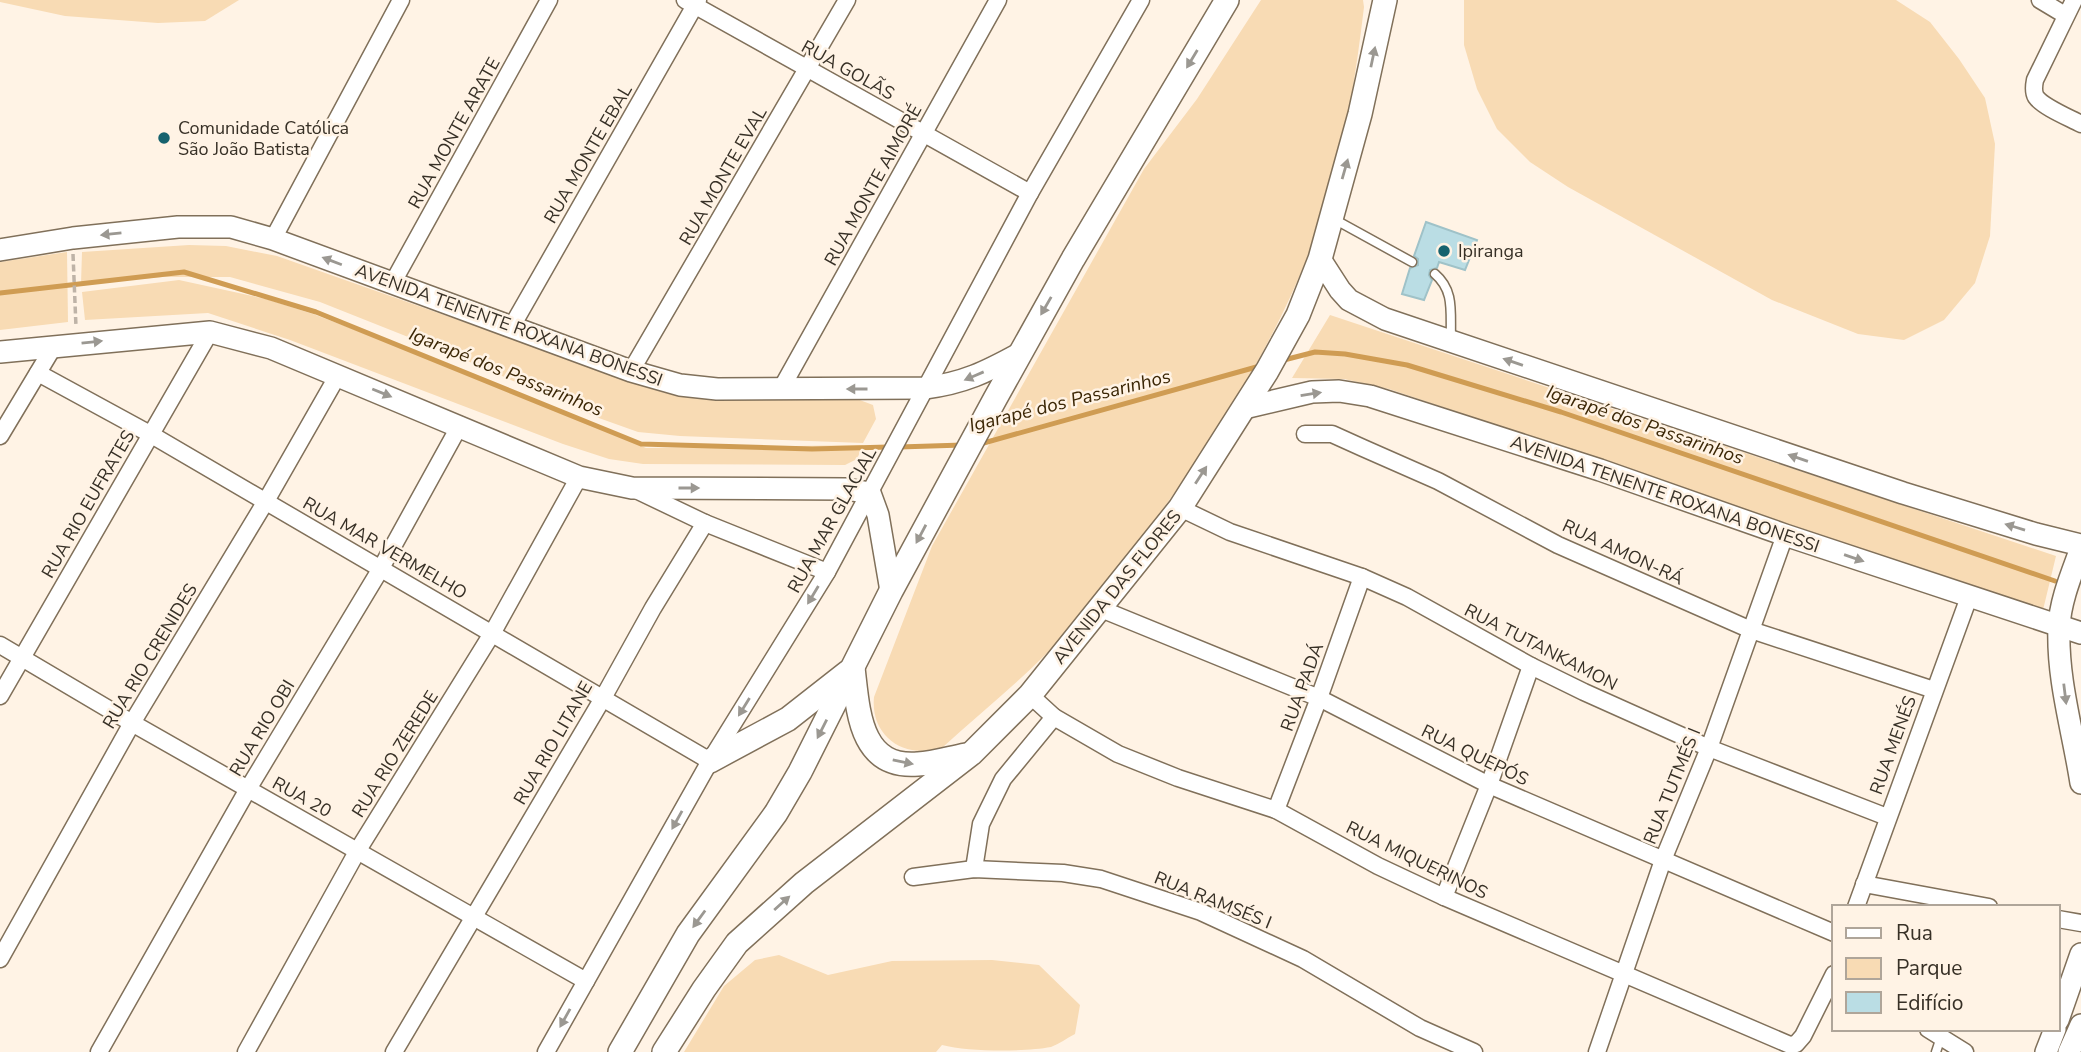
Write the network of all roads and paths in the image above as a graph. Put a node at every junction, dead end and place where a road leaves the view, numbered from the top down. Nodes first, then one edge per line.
1 (401, 0) edge
2 (549, 0) edge
3 (847, 0) edge
4 (998, 0) edge
5 (1140, 0) edge
6 (1227, 0) edge
7 (2040, 0) edge
8 (2074, 0) edge
9 (1384, 1) edge
10 (693, 2) edge
11 (2065, 15) junction
12 (808, 70) junction
13 (2081, 124) edge
14 (924, 133) junction
15 (1030, 193) junction
16 (1331, 217) junction
17 (273, 239) junction
18 (0, 250) edge
19 (74, 258) dead end
20 (1320, 258) junction
21 (1412, 262) dead end
22 (1435, 274) dead end
23 (392, 284) junction
24 (76, 327) dead end
25 (511, 328) junction
26 (210, 332) junction
27 (1452, 341) junction
28 (54, 346) junction
29 (0, 352) edge
30 (1020, 354) junction
31 (631, 371) junction
32 (38, 373) junction
33 (338, 375) junction
34 (926, 388) junction
35 (780, 389) junction
36 (1244, 408) junction
37 (460, 425) junction
38 (150, 434) junction
39 (1305, 434) dead end
40 (0, 436) edge
41 (579, 477) junction
42 (632, 488) junction
43 (870, 493) junction
44 (266, 501) junction
45 (1180, 508) junction
46 (705, 523) junction
47 (1785, 535) junction
48 (2081, 547) edge
49 (380, 570) junction
50 (827, 572) junction
51 (1362, 577) junction
52 (891, 591) junction
53 (1969, 597) junction
54 (1101, 609) junction
55 (2059, 626) junction
56 (1751, 630) junction
57 (493, 632) junction
58 (2081, 633) edge
59 (0, 645) edge
60 (22, 657) junction
61 (1531, 666) junction
62 (853, 668) junction
63 (1934, 690) junction
64 (1030, 695) junction
65 (0, 696) edge
66 (603, 698) junction
67 (1320, 698) junction
68 (1054, 717) junction
69 (132, 723) junction
70 (1709, 748) junction
71 (971, 754) junction
72 (710, 761) junction
73 (2081, 783) edge
74 (1489, 785) junction
75 (248, 789) junction
76 (1276, 810) junction
77 (1887, 817) junction
78 (358, 850) junction
79 (1663, 860) junction
80 (974, 869) junction
81 (913, 877) dead end
82 (1864, 884) junction
83 (1444, 897) junction
84 (1857, 905) edge
85 (1978, 905) edge
86 (473, 916) junction
87 (2060, 919) edge
88 (2081, 923) edge
89 (1832, 932) edge
90 (2081, 954) edge
91 (0, 960) edge
92 (1625, 974) junction
93 (1832, 978) edge
94 (586, 981) junction
95 (2060, 1015) edge
96 (2081, 1025) edge
97 (2054, 1031) edge
98 (1935, 1039) edge
99 (99, 1052) edge
100 (246, 1052) edge
101 (394, 1052) edge
102 (546, 1052) edge
103 (620, 1052) edge
104 (664, 1052) edge
105 (1474, 1052) edge
106 (1597, 1052) edge
107 (1965, 1052) edge
108 (2046, 1052) edge
109 (2069, 1052) edge

1 - 17 street
2 - 23 street, RUA MONTE ARATE
3 - 12 street, RUA MONTE EVAL
4 - 14 street, RUA MONTE AIMORÉ
5 - 15 street, RUA MAR GLACIAL
6 -> 30 main road
7 - 11 street
8 - 11 street
16 -> 9 main road, AVENIDA DAS FLORES
10 - 12 street, RUA GOLÃS
10 - 25 street, RUA MONTE EBAL
11 - 13 street
12 - 14 street, RUA GOLÃS
12 - 31 street, RUA MONTE EVAL
14 - 15 street, RUA GOLÃS
14 - 35 street, RUA MONTE AIMORÉ
15 - 34 street, RUA MAR GLACIAL
16 - 20 main road, AVENIDA DAS FLORES
16 - 21 lane
17 -> 18 street, AVENIDA TENENTE ROXANA BONESSI
23 -> 17 street, AVENIDA TENENTE ROXANA BONESSI
19 - 24 path
20 - 27 street
20 - 36 main road, AVENIDA DAS FLORES
22 - 27 lane
23 - 25 street, AVENIDA TENENTE ROXANA BONESSI
25 - 31 street, AVENIDA TENENTE ROXANA BONESSI
28 -> 26 street
26 - 33 street
26 - 38 street, RUA RIO EUFRATES
48 -> 27 street
28 - 29 street
28 - 32 street
30 -> 34 street, AVENIDA TENENTE ROXANA BONESSI
30 -> 52 main road
31 - 35 street, AVENIDA TENENTE ROXANA BONESSI
32 - 38 street, RUA MAR VERMELHO
32 - 40 street
33 -> 37 street
33 - 44 street, RUA RIO CRENIDES
34 -> 35 street, AVENIDA TENENTE ROXANA BONESSI
34 - 43 street, RUA MAR GLACIAL
45 -> 36 main road, AVENIDA DAS FLORES
36 -> 47 street, AVENIDA TENENTE ROXANA BONESSI
37 - 41 street
37 - 49 street, RUA RIO OBI
38 - 44 street, RUA MAR VERMELHO
38 - 60 street, RUA RIO EUFRATES
39 - 56 street, RUA AMON-RÁ
41 - 42 street
41 - 57 street, RUA RIO ZEREDE
42 -> 43 street
42 - 46 street
43 - 50 street, RUA MAR GLACIAL
43 - 52 street
44 - 49 street, RUA MAR VERMELHO
44 - 69 street, RUA RIO CRENIDES
45 - 51 street, RUA TUTANKAMON
45 - 54 main road, AVENIDA DAS FLORES
46 - 50 street
46 - 66 street, RUA RIO LITANE
47 -> 53 street, AVENIDA TENENTE ROXANA BONESSI
47 - 56 street, RUA TUTMÉS I
48 - 55 street
49 - 57 street, RUA MAR VERMELHO
49 - 75 street, RUA RIO OBI
50 -> 72 street, RUA MAR GLACIAL
51 - 61 street, RUA TUTANKAMON
51 - 67 street, RUA PADÁ
52 - 62 main road
53 - 55 street, AVENIDA TENENTE ROXANA BONESSI
53 - 63 street, RUA MENÉS
54 - 64 main road, AVENIDA DAS FLORES
54 - 67 street, RUA QUEPÓS
55 - 58 street, AVENIDA TENENTE ROXANA BONESSI
55 -> 73 street
56 - 63 street, RUA AMON-RÁ
56 - 70 street, RUA TUTMÉS I
57 - 66 street, RUA MAR VERMELHO
57 - 78 street, RUA RIO ZEREDE
59 - 60 street, RUA 20
60 - 65 street, RUA RIO EUFRATES
60 - 69 street, RUA 20
61 - 70 street, RUA TUTANKAMON
61 - 74 street
62 -> 71 main road
62 - 72 main road
62 -> 103 main road
63 - 77 street, RUA MENÉS
64 - 68 street, RUA MIQUERINOS
64 - 71 main road, AVENIDA DAS FLORES
66 - 72 street, RUA MAR VERMELHO
66 - 86 street, RUA RIO LITANE
67 - 74 street, RUA QUEPÓS
67 - 76 street, RUA PADÁ
68 - 76 street, RUA MIQUERINOS
68 - 80 street
69 - 75 street, RUA 20
69 - 91 street, RUA RIO CRENIDES
70 - 77 street, RUA TUTANKAMON
70 - 79 street, RUA TUTMÉS I
104 -> 71 main road, AVENIDA DAS FLORES
72 -> 94 street, RUA MAR GLACIAL
74 - 79 street, RUA QUEPÓS
74 - 83 street
75 - 78 street, RUA 20
75 - 99 street, RUA RIO OBI
76 - 83 street, RUA MIQUERINOS
77 - 82 street, RUA MENÉS
78 - 86 street, RUA 20
78 - 100 street, RUA RIO ZEREDE
79 - 89 street, RUA QUEPÓS
79 - 92 street, RUA TUTMÉS I
80 - 81 street, RUA RAMSÉS I
80 - 105 street, RUA RAMSÉS I
82 - 84 street, RUA MENÉS
82 - 85 street
83 - 92 street, RUA MIQUERINOS
86 - 94 street, RUA 20
86 - 101 street, RUA RIO LITANE
87 - 88 street
90 - 95 street
92 - 93 street, RUA MIQUERINOS
92 - 106 street, RUA TUTMÉS I
94 -> 102 street, RUA MAR GLACIAL
96 - 109 street
97 - 108 street
98 - 107 street

